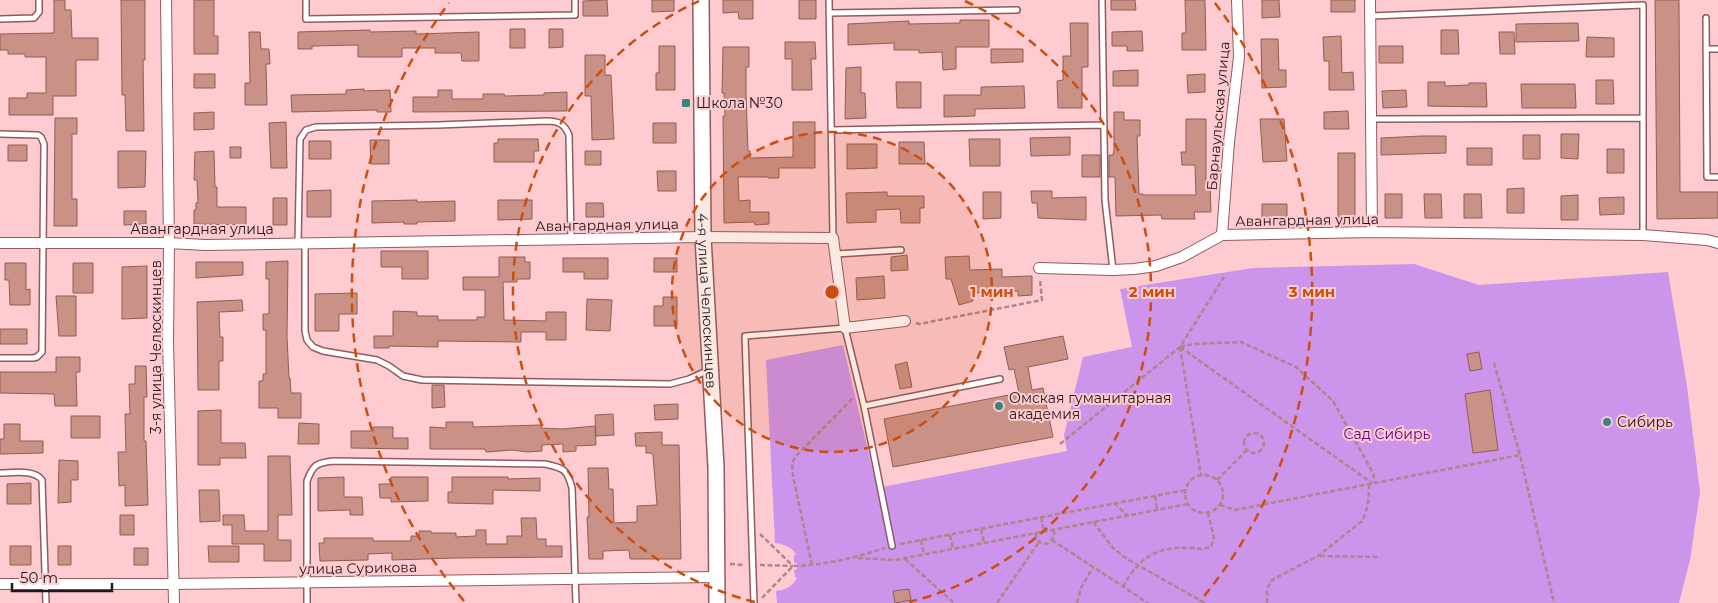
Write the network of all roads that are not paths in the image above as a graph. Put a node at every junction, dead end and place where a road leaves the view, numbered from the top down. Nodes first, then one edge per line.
1 (39, 0) edge
2 (166, 0) edge
3 (306, 0) edge
4 (575, 0) edge
5 (701, 0) edge
6 (829, 0) edge
7 (1102, 0) edge
8 (1237, 0) edge
9 (1370, 0) edge
10 (1016, 10) dead end
11 (829, 13) junction
12 (1370, 16) junction
13 (1706, 18) dead end
14 (0, 19) edge
15 (1706, 49) junction
16 (1718, 49) edge
17 (1643, 118) junction
18 (1370, 119) junction
19 (1104, 125) junction
20 (831, 130) junction
21 (0, 134) edge
22 (1718, 177) edge
23 (1372, 232) junction
24 (1643, 234) junction
25 (1222, 235) junction
26 (703, 237) junction
27 (833, 238) junction
28 (571, 240) junction
29 (0, 243) edge
30 (44, 243) junction
31 (169, 243) junction
32 (301, 243) junction
33 (1718, 243) edge
34 (901, 250) dead end
35 (835, 254) junction
36 (1039, 268) road end
37 (1113, 270) junction
38 (905, 321) road end
39 (845, 328) junction
40 (0, 358) edge
41 (711, 370) junction
42 (1000, 379) dead end
43 (864, 406) junction
44 (0, 473) edge
45 (892, 546) road end
46 (717, 577) junction
47 (575, 579) junction
48 (46, 583) junction
49 (306, 583) junction
50 (0, 584) edge
51 (174, 584) junction
52 (46, 603) edge
53 (174, 603) edge
54 (307, 603) edge
55 (576, 603) edge
56 (717, 603) edge
57 (754, 603) edge

1 - 14 lane
2 - 31 street, 3-я улица Челюскинцев
3 - 4 lane
5 - 26 main road, 4-я улица Челюскинцев
6 - 11 lane
7 - 19 lane
8 - 25 street, Барнаульская улица
9 - 12 street
10 - 11 lane
11 - 20 lane
12 - 17 lane
12 - 18 street
13 - 15 lane
15 - 16 lane
15 - 22 lane
17 - 18 lane
17 - 24 lane
18 - 23 street
19 - 20 lane
19 - 37 lane
20 - 27 lane
21 - 30 lane
23 - 24 street, Авангардная улица
23 - 25 street, Авангардная улица
24 - 33 street, Авангардная улица
25 - 37 street, Авангардная улица
26 - 27 street, Авангардная улица
26 - 28 street, Авангардная улица
26 - 41 main road, 4-я улица Челюскинцев
27 - 35 street
28 - 32 street, Авангардная улица
28 - 32 lane
29 - 30 street, Авангардная улица
30 - 31 street, Авангардная улица
30 - 40 lane
31 - 32 street, Авангардная улица
31 - 51 street, 3-я улица Челюскинцев
32 - 41 lane
34 - 35 lane
35 - 39 street
36 - 37 street, Авангардная улица
38 - 39 street
39 - 43 lane
39 - 57 lane
41 - 46 main road, 4-я улица Челюскинцев
42 - 43 lane
43 - 45 lane
44 - 48 lane
46 - 47 street, улица Сурикова
46 - 56 main road, 4-я улица Челюскинцев
47 - 49 street, улица Сурикова
47 - 49 lane
47 - 55 lane
48 - 50 street, улица Сурикова
48 - 51 street, улица Сурикова
48 - 52 lane
49 - 51 street, улица Сурикова
49 - 54 lane
51 - 53 street, 3-я улица Челюскинцев

